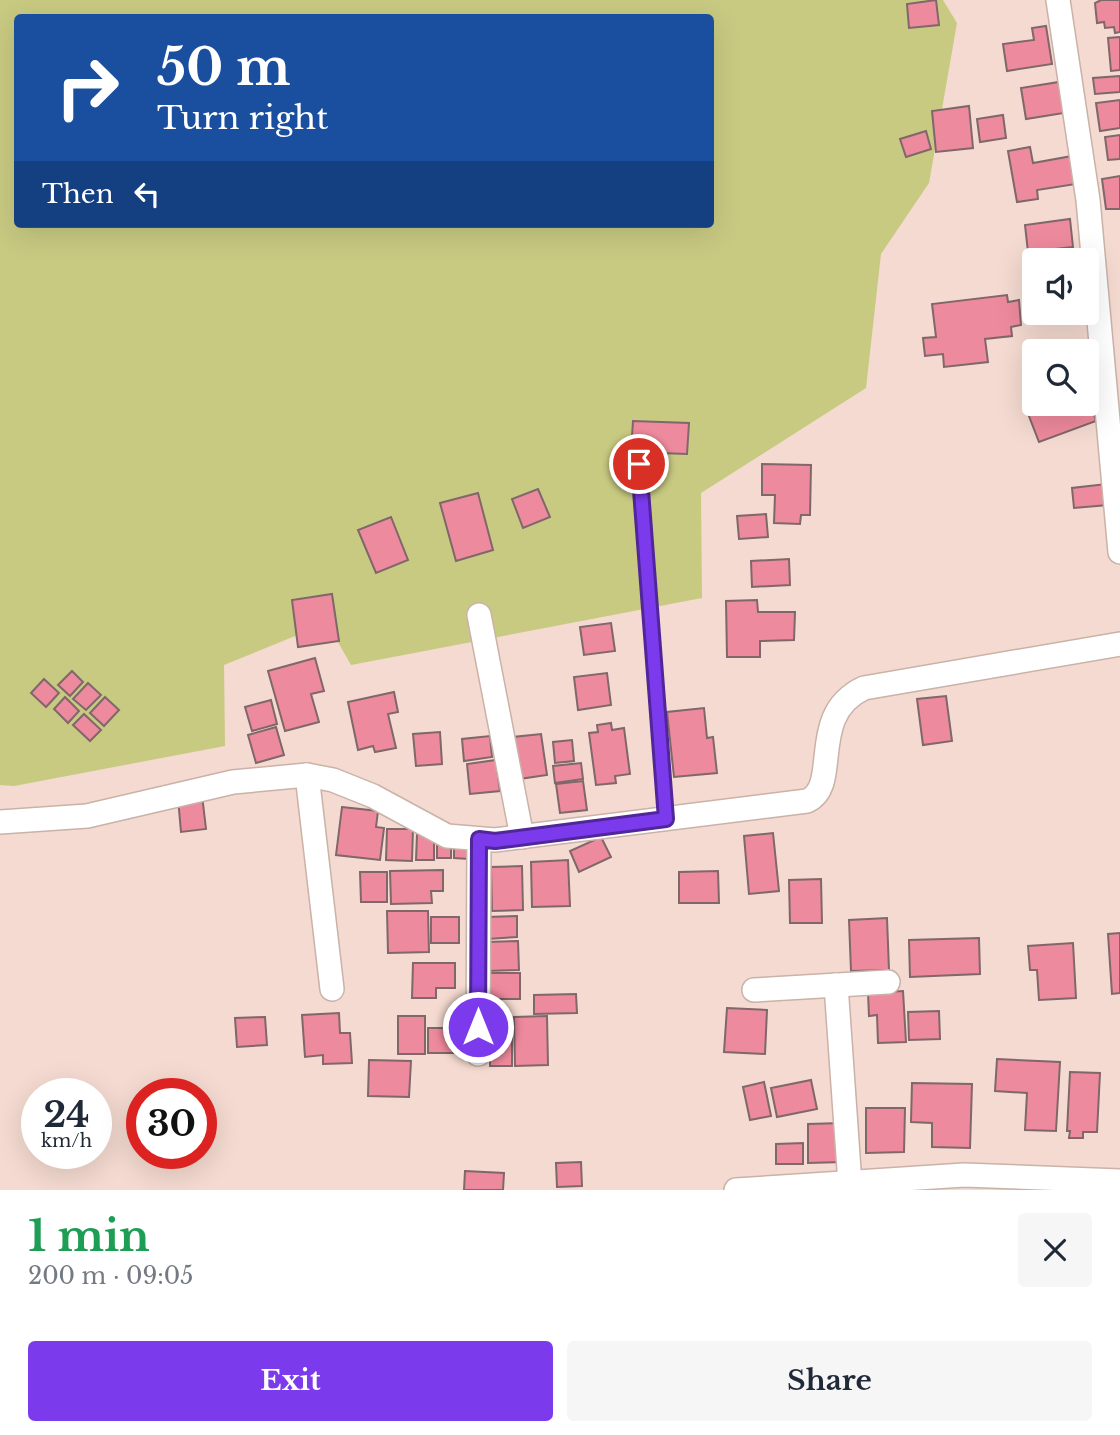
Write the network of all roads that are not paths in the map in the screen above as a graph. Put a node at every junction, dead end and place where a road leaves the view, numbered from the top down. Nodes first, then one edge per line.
1 (1058, 0) edge
2 (639, 464) dead end
3 (1120, 552) edge
4 (480, 615) dead end
5 (1120, 644) edge
6 (307, 775) junction
7 (666, 819) junction
8 (0, 822) edge
9 (522, 837) junction
10 (479, 839) junction
11 (888, 982) dead end
12 (836, 985) junction
13 (332, 989) dead end
14 (754, 990) dead end
15 (478, 1054) dead end
16 (1120, 1181) edge
17 (850, 1184) junction
18 (736, 1190) edge

1 - 3 street
2 - 7 lane
4 - 9 street
5 - 7 street
6 - 8 street
6 - 10 street
6 - 13 street
7 - 9 street
9 - 10 street
10 - 15 street
11 - 12 street
12 - 14 street
12 - 17 street
16 - 17 street
17 - 18 street

